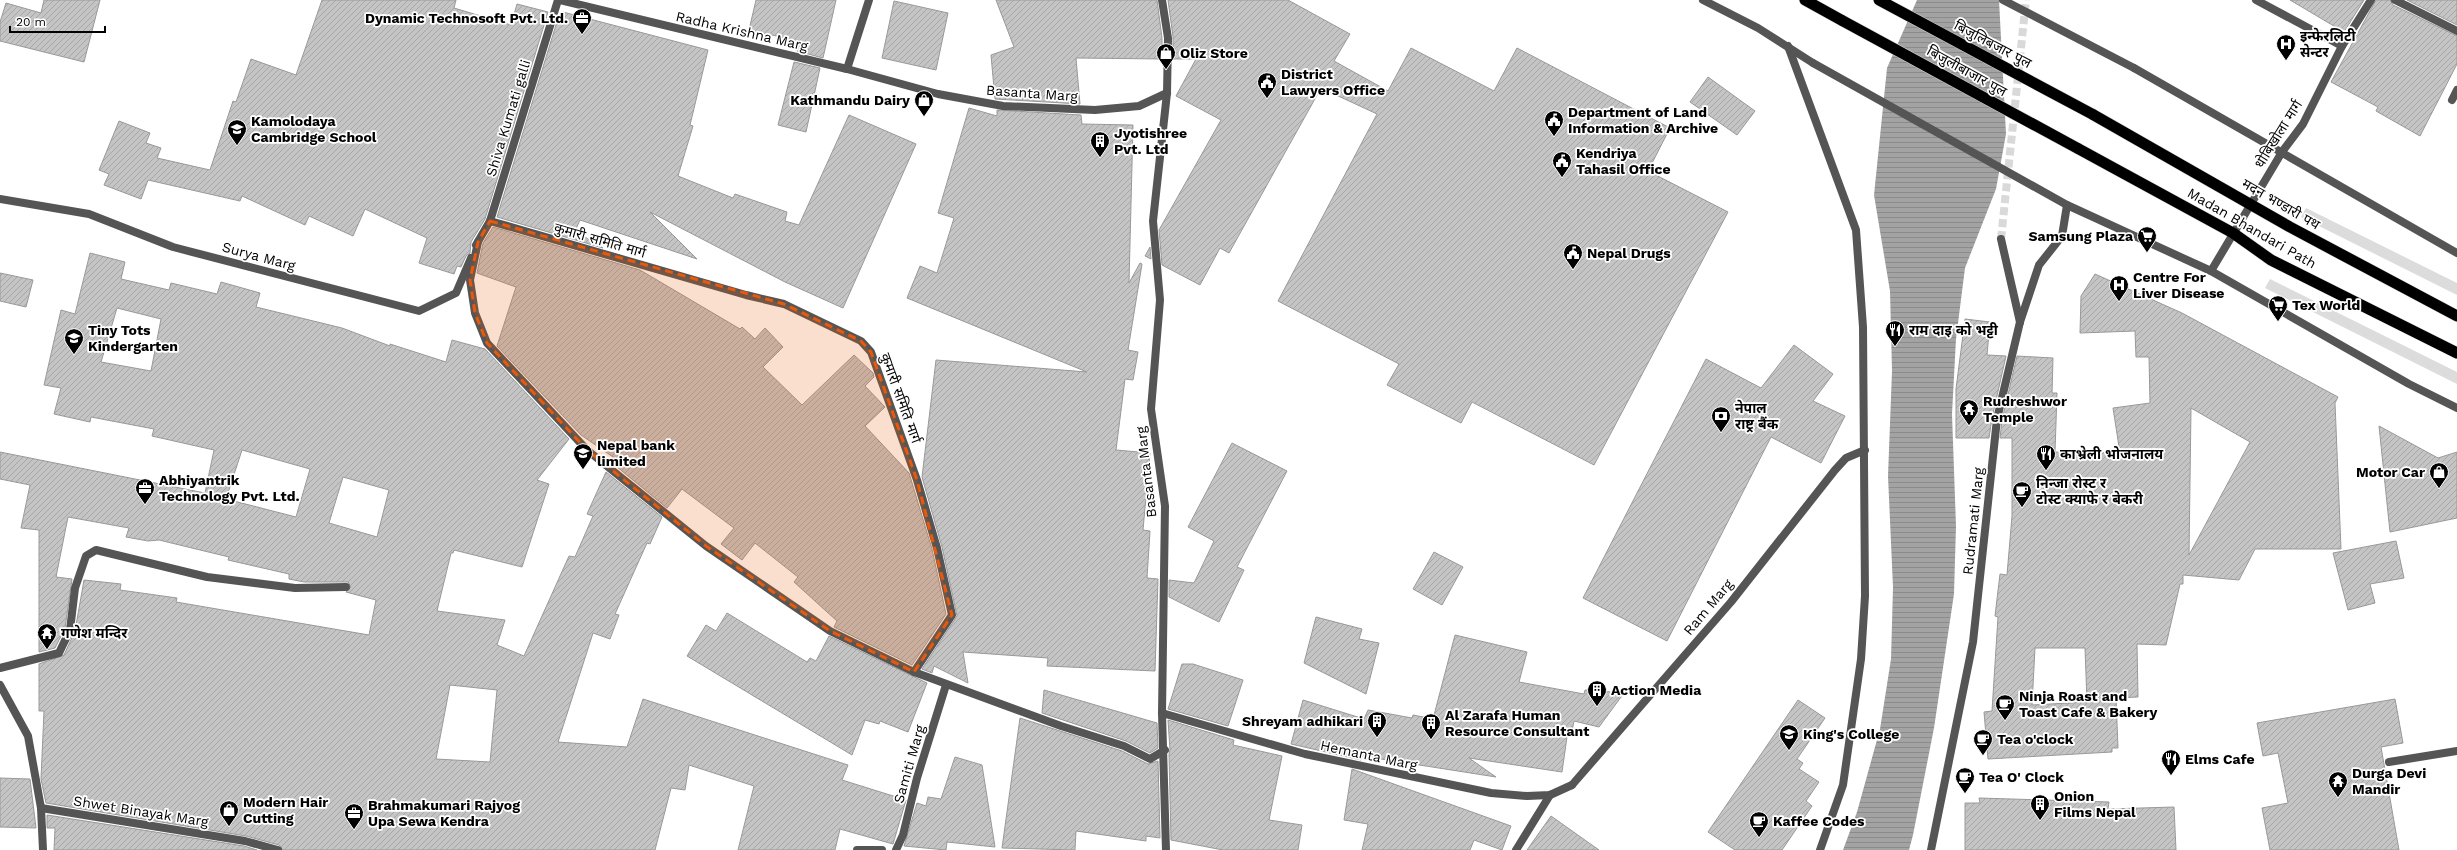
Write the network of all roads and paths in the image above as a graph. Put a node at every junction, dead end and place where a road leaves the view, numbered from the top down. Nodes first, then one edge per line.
1 (559, 0) edge
2 (869, 0) edge
3 (1162, 0) edge
4 (1703, 0) edge
5 (1805, 0) edge
6 (1879, 0) edge
7 (2003, 0) edge
8 (2256, 0) edge
9 (2371, 0) edge
10 (2395, 0) edge
11 (2457, 31) edge
12 (1788, 46) junction
13 (2342, 46) junction
14 (847, 69) junction
15 (2457, 90) edge
16 (1167, 93) junction
17 (2452, 100) dead end
18 (2092, 114) joint
19 (2077, 148) joint
20 (2282, 152) junction
21 (0, 199) edge
22 (2250, 203) junction
23 (2067, 205) junction
24 (490, 221) junction
25 (2233, 233) junction
26 (2001, 239) tunnel mouth
27 (478, 242) junction
28 (2457, 253) edge
29 (2211, 271) junction
30 (2457, 316) edge
31 (2020, 322) junction
32 (2457, 353) edge
33 (2457, 408) edge
34 (1865, 450) junction
35 (346, 587) dead end
36 (0, 668) edge
37 (914, 672) junction
38 (0, 685) edge
39 (946, 685) junction
40 (1162, 713) junction
41 (1165, 750) junction
42 (2457, 751) edge
43 (2389, 762) dead end
44 (1572, 784) joint
45 (1550, 795) junction
46 (41, 808) junction
47 (43, 850) edge
48 (278, 850) edge
49 (857, 850) edge
50 (882, 850) edge
51 (896, 850) edge
52 (1166, 850) edge
53 (1516, 850) edge
54 (1820, 850) edge
55 (1931, 850) edge

1 - 14 street, Radha Krishna Marg
1 - 24 street, Shiva Kumati galli
2 - 14 street
3 - 16 street, Basanta Marg
4 - 12 street
5 - 19 highway, बिजुलीबाजार पुल, bridge
6 - 18 highway, बिजुलिबजार पुल, bridge
7 - 20 street, bridge
8 - 13 street
9 - 13 street, धोबिखोला मार्ग
10 - 11 street
12 - 23 street, bridge
12 - 34 street
13 - 20 street, धोबिखोला मार्ग
14 - 16 street, Basanta Marg
15 - 17 street
16 - 40 street, Basanta Marg
18 - 22 highway, मदन भण्डारी पथ
19 - 25 highway, Madan Bhandari Path
20 - 22 street, धोबिखोला मार्ग
20 - 28 street
21 - 27 street, Surya Marg
22 - 25 street, धोबिखोला मार्ग
22 - 30 highway, मदन भण्डारी पथ
23 - 29 street
23 - 31 street, Rudramati Marg
24 - 27 street, Shiva Kumati galli
24 - 37 street, कुमारी समिति मार्ग
25 - 29 street, धोबिखोला मार्ग
25 - 32 highway, Madan Bhandari Path
26 - 31 street
27 - 37 street
29 - 33 street
31 - 55 street, Rudramati Marg
34 - 44 street, Ram Marg
34 - 54 street
35 - 36 street
37 - 39 street
38 - 46 street
39 - 41 street
39 - 51 street, Samiti Marg
40 - 41 street, Basanta Marg
40 - 45 street, Hemanta Marg
41 - 52 street, Basanta Marg
42 - 43 street
44 - 45 street, Hemanta Marg
45 - 53 street
46 - 47 street
46 - 48 street, Shwet Binayak Marg
49 - 50 street

